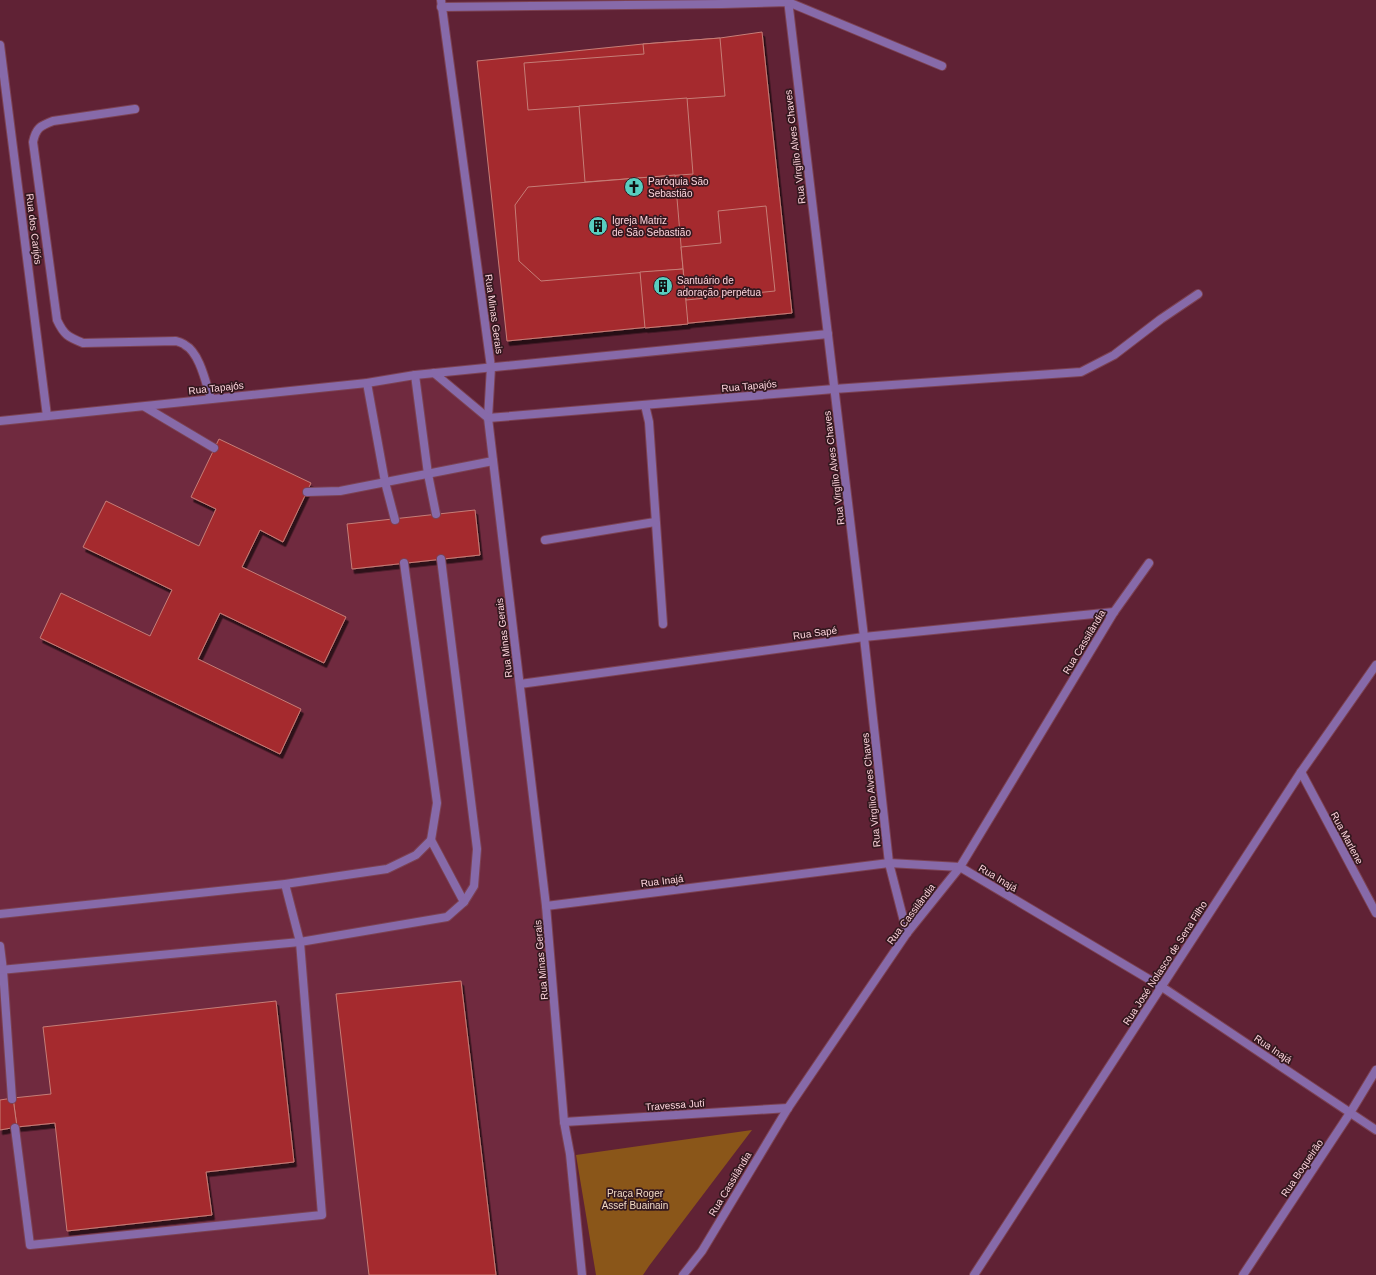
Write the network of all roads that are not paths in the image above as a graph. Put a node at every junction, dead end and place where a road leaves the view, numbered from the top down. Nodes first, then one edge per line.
1 (788, 1) edge
2 (441, 4) edge
3 (0, 45) edge
4 (942, 66) dead end
5 (2, 78) edge
6 (135, 109) dead end
7 (1198, 294) dead end
8 (828, 334) junction
9 (491, 368) junction
10 (434, 373) junction
11 (415, 375) junction
12 (367, 383) junction
13 (834, 389) junction
14 (211, 399) junction
15 (644, 405) junction
16 (145, 407) junction
17 (47, 416) junction
18 (488, 418) junction
19 (0, 421) edge
20 (214, 448) dead end
21 (493, 461) junction
22 (428, 474) junction
23 (385, 482) junction
24 (307, 492) dead end
25 (436, 514) dead end
26 (395, 520) dead end
27 (655, 522) junction
28 (545, 540) dead end
29 (441, 559) dead end
30 (404, 563) dead end
31 (1149, 563) dead end
32 (1114, 612) junction
33 (663, 624) dead end
34 (864, 637) junction
35 (1376, 665) edge
36 (520, 684) junction
37 (1301, 772) junction
38 (431, 840) junction
39 (889, 863) junction
40 (960, 867) junction
41 (286, 884) junction
42 (464, 902) junction
43 (546, 906) junction
44 (1376, 913) edge
45 (0, 914) edge
46 (907, 933) junction
47 (300, 942) junction
48 (0, 946) edge
49 (2, 970) edge
50 (1162, 987) junction
51 (1376, 1070) edge
52 (12, 1098) dead end
53 (788, 1108) junction
54 (1350, 1113) junction
55 (564, 1122) junction
56 (15, 1128) dead end
57 (1376, 1130) edge
58 (582, 1275) edge
59 (683, 1275) edge
60 (974, 1275) edge
61 (1242, 1275) edge

1 - 2 street
1 - 4 street
1 - 8 street, Rua Virgílio Alves Chaves
2 - 9 street, Rua Minas Gerais
3 - 5 street, Rua dos Carijós
5 - 17 street, Rua dos Carijós
6 - 14 street
7 - 13 street, Rua Tapajós
8 - 9 street, Rua Tapajós
8 - 13 street, Rua Virgílio Alves Chaves
9 - 10 street, Rua Tapajós
9 - 18 street, Rua Minas Gerais
10 - 11 street, Rua Tapajós
10 - 18 street
11 - 12 street, Rua Tapajós
11 - 22 street
12 - 14 street, Rua Tapajós
12 - 23 street
13 - 15 street, Rua Tapajós
13 - 34 street, Rua Virgílio Alves Chaves
14 - 16 street, Rua Tapajós
15 - 18 street, Rua Tapajós
15 - 27 street
16 - 17 street, Rua Tapajós
16 - 20 street
17 - 19 street, Rua Tapajós
18 - 21 street, Rua Minas Gerais
21 - 22 street
21 - 36 street, Rua Minas Gerais
22 - 23 street
22 - 25 street
23 - 24 street
23 - 26 street
27 - 28 street
27 - 33 street
29 - 42 street
30 - 38 street
31 - 32 street, Rua Cassilândia
32 - 34 street, Rua Sapé
32 - 40 street, Rua Cassilândia
34 - 36 street, Rua Sapé
34 - 39 street, Rua Virgílio Alves Chaves
35 - 37 street, Rua José Nolasco de Sena Filho
36 - 43 street, Rua Minas Gerais
37 - 44 street, Rua Marlene
37 - 50 street, Rua José Nolasco de Sena Filho
38 - 41 street
38 - 42 street
39 - 40 street, Rua Inajá
39 - 43 street, Rua Inajá
39 - 46 street, Rua Virgílio Alves Chaves
40 - 46 street, Rua Cassilândia
40 - 50 street, Rua Inajá
41 - 45 street
41 - 47 street
42 - 47 street
43 - 55 street, Rua Minas Gerais
46 - 53 street, Rua Cassilândia
47 - 49 street
47 - 56 street
48 - 49 street
49 - 52 street
50 - 54 street, Rua Inajá
50 - 60 street, Rua José Nolasco de Sena Filho
51 - 54 street, Rua Boqueirão
53 - 55 street, Travessa Jutí
53 - 59 street, Rua Cassilândia
54 - 57 street, Rua Inajá
54 - 61 street, Rua Boqueirão
55 - 58 street, Rua Minas Gerais

